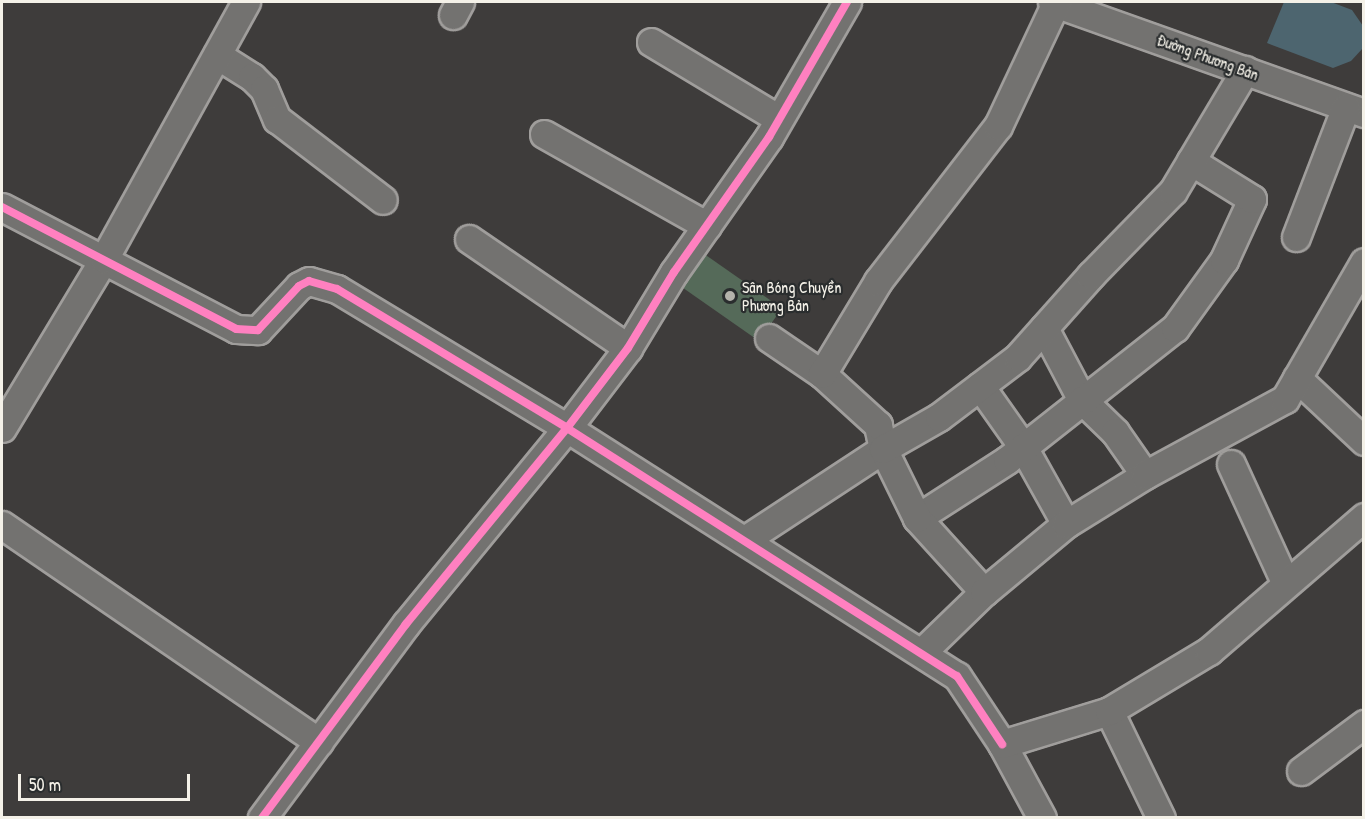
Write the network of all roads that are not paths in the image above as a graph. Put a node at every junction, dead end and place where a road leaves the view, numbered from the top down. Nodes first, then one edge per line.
1 (246, 2) edge
2 (847, 2) edge
3 (1054, 2) edge
4 (651, 42) dead end
5 (217, 55) junction
6 (1245, 70) junction
7 (1355, 110) edge
8 (779, 119) junction
9 (544, 134) dead end
10 (1191, 161) junction
11 (384, 200) dead end
12 (2, 207) edge
13 (707, 226) junction
14 (1296, 237) dead end
15 (469, 239) dead end
16 (104, 259) junction
17 (1364, 262) edge
18 (1044, 328) junction
19 (769, 338) dead end
20 (628, 348) junction
21 (822, 374) junction
22 (1297, 378) junction
23 (980, 386) junction
24 (1082, 400) junction
25 (2, 428) edge
26 (567, 428) junction
27 (1364, 441) edge
28 (1023, 447) junction
29 (883, 449) junction
30 (1232, 464) dead end
31 (1145, 475) junction
32 (1364, 517) edge
33 (917, 518) junction
34 (1066, 524) junction
35 (2, 525) edge
36 (746, 539) junction
37 (1285, 582) junction
38 (984, 592) junction
39 (922, 652) junction
40 (1109, 711) junction
41 (1364, 724) edge
42 (319, 742) junction
43 (1002, 744) junction
44 (1300, 771) dead end
45 (262, 818) edge
46 (1042, 818) edge
47 (1161, 818) edge

1 - 5 street
2 - 8 street
3 - 6 street, Đường Phương Bản
3 - 21 street
4 - 8 street
5 - 11 street
5 - 16 street
6 - 7 street, Đường Phương Bản
6 - 10 street
7 - 14 street
8 - 13 street
9 - 13 street
10 - 18 street
10 - 24 street
12 - 16 street
13 - 20 street
15 - 20 street
16 - 25 street
16 - 26 street
17 - 22 street
18 - 23 street
18 - 24 street
19 - 21 street
20 - 26 street
21 - 29 street
22 - 27 street
22 - 31 street
23 - 28 street
23 - 29 street
24 - 28 street
24 - 31 street
26 - 36 street
26 - 42 street
28 - 33 street
28 - 34 street
29 - 33 street
29 - 36 street
30 - 37 street
31 - 34 street
32 - 37 street
33 - 38 street
34 - 38 street
35 - 42 street
36 - 39 street
37 - 40 street
38 - 39 street
39 - 43 street
40 - 43 street
40 - 47 street
41 - 44 street
42 - 45 street
43 - 46 street

